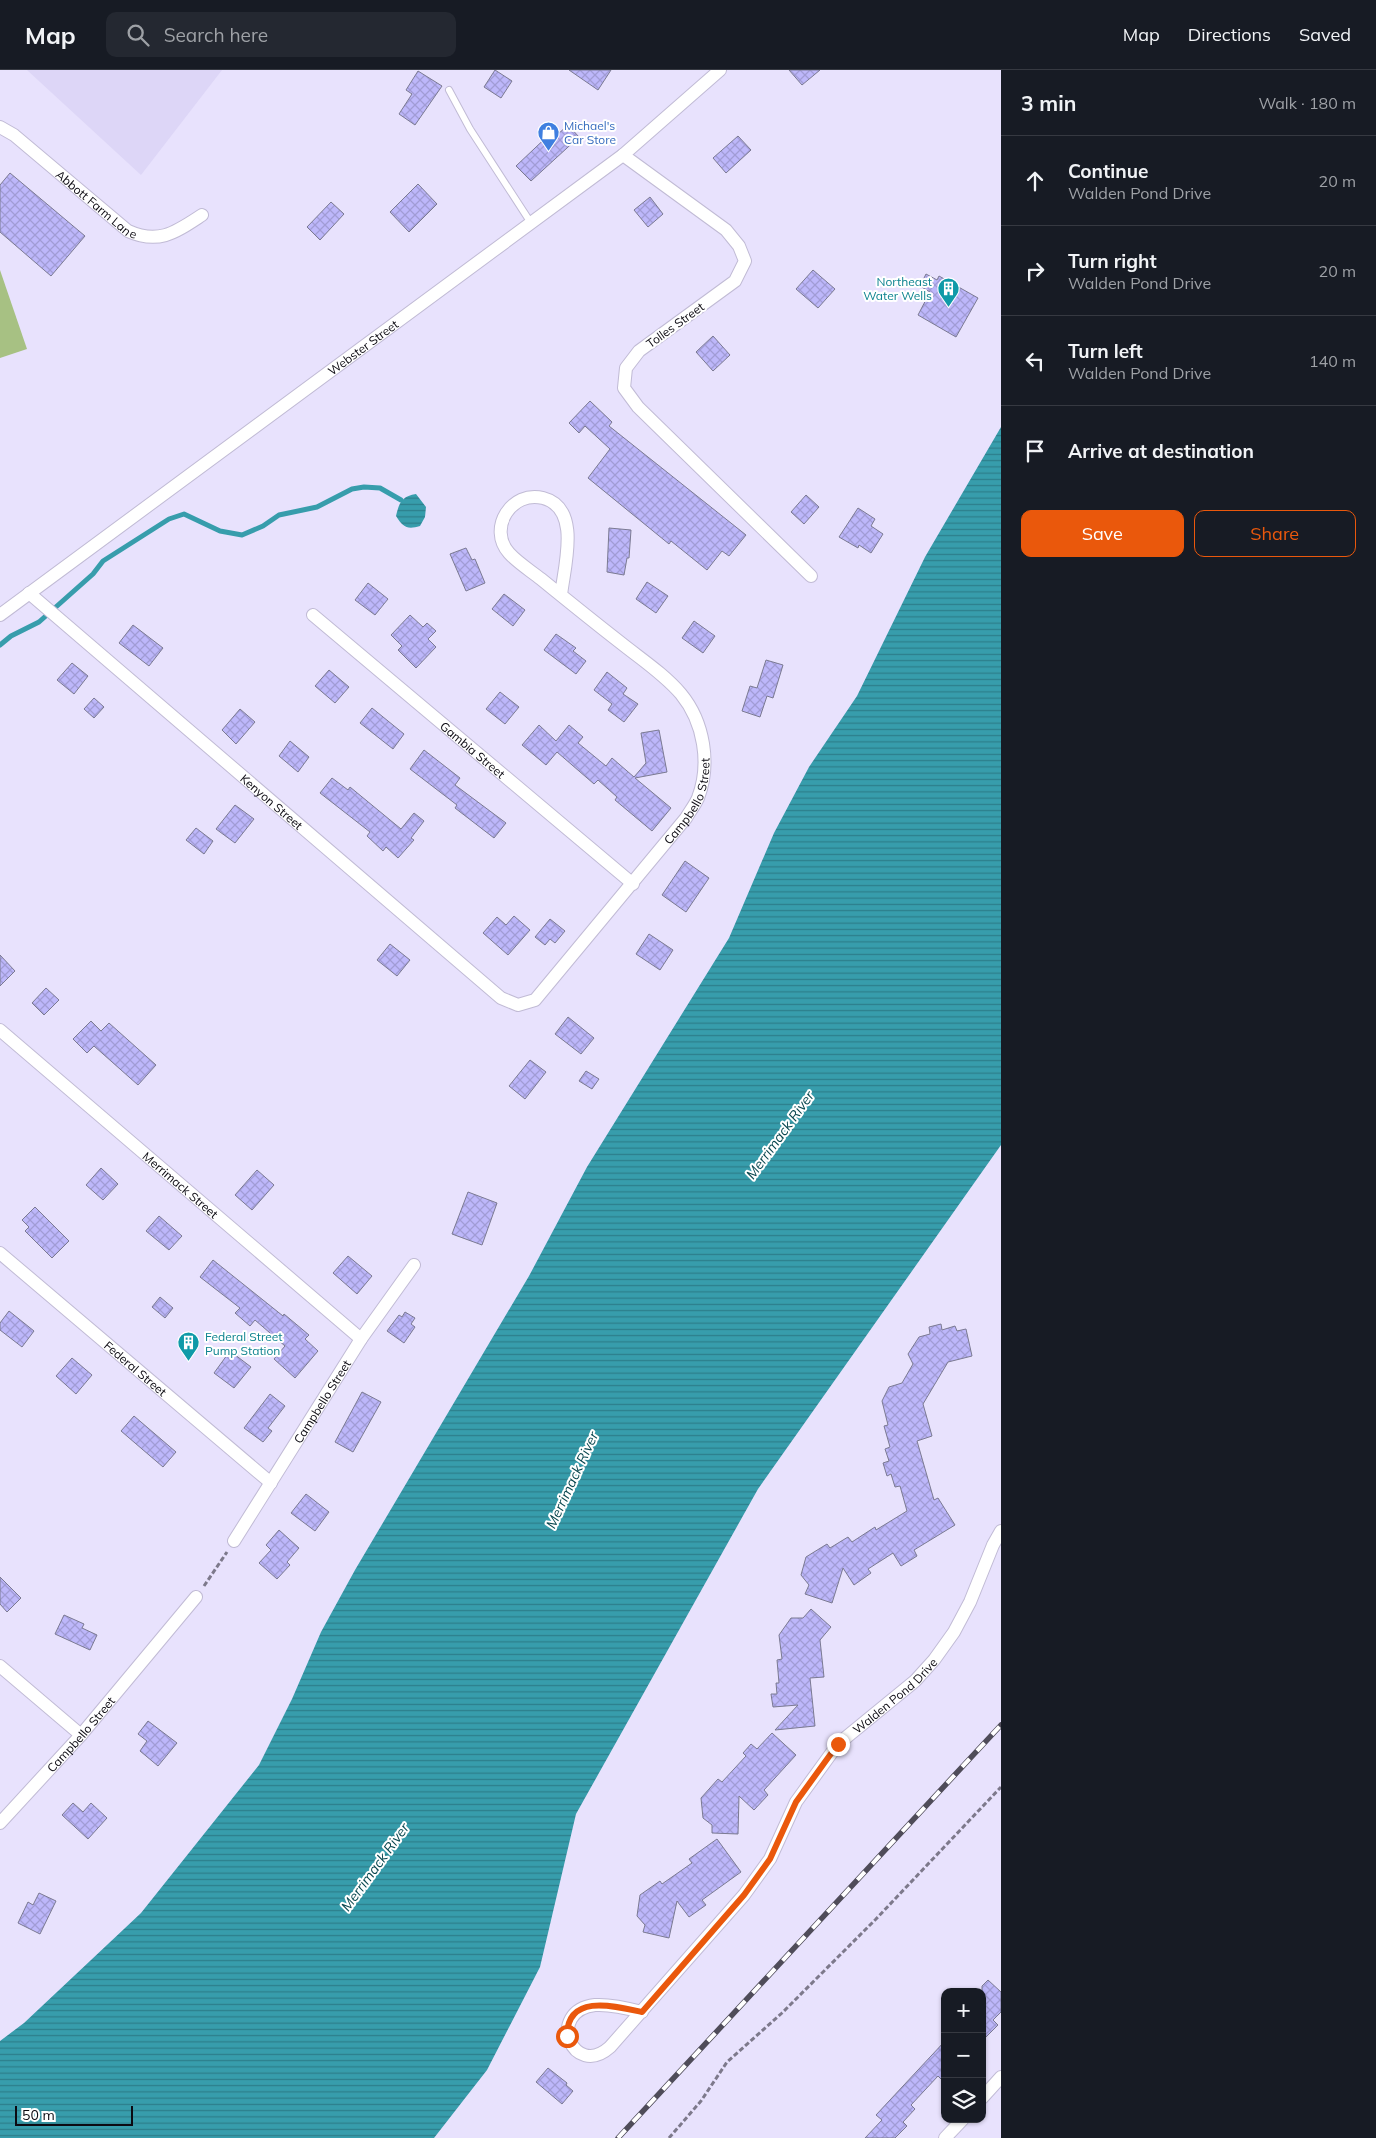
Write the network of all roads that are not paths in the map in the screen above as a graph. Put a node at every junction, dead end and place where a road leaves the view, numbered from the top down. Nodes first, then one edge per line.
1 (714, 72) edge
2 (449, 90) dead end
3 (0, 127) edge
4 (623, 155) junction
5 (202, 215) dead end
6 (531, 223) junction
7 (811, 576) dead end
8 (29, 593) junction
9 (561, 595) junction
10 (0, 615) edge
11 (313, 615) dead end
12 (633, 884) junction
13 (518, 1005) joint
14 (0, 1030) edge
15 (0, 1253) edge
16 (414, 1265) dead end
17 (361, 1339) junction
18 (271, 1483) junction
19 (1001, 1531) edge
20 (234, 1541) road end
21 (196, 1597) road end
22 (0, 1666) edge
23 (81, 1735) junction
24 (0, 1823) edge
25 (642, 2012) junction
26 (1001, 2077) edge
27 (986, 2094) edge
28 (959, 2123) edge
29 (946, 2138) edge

1 - 4 street, Webster Street
2 - 6 lane
3 - 5 street, Abbott Farm Lane
4 - 6 street, Webster Street
4 - 7 street, Tolles Street
6 - 8 street, Webster Street
8 - 10 street, Webster Street
8 - 13 street, Kenyon Street
9 - 9 street, Campbello Street
9 - 12 street, Campbello Street
11 - 12 street, Gambia Street
12 - 13 street, Campbello Street
14 - 17 street, Merrimack Street
15 - 18 street, Federal Street
16 - 17 street, Campbello Street
17 - 18 street, Campbello Street
18 - 20 street, Campbello Street
19 - 25 street, Walden Pond Drive
21 - 23 street, Campbello Street
22 - 23 street
23 - 24 street, Campbello Street
25 - 25 street, Walden Pond Drive
26 - 27 street
28 - 29 street

